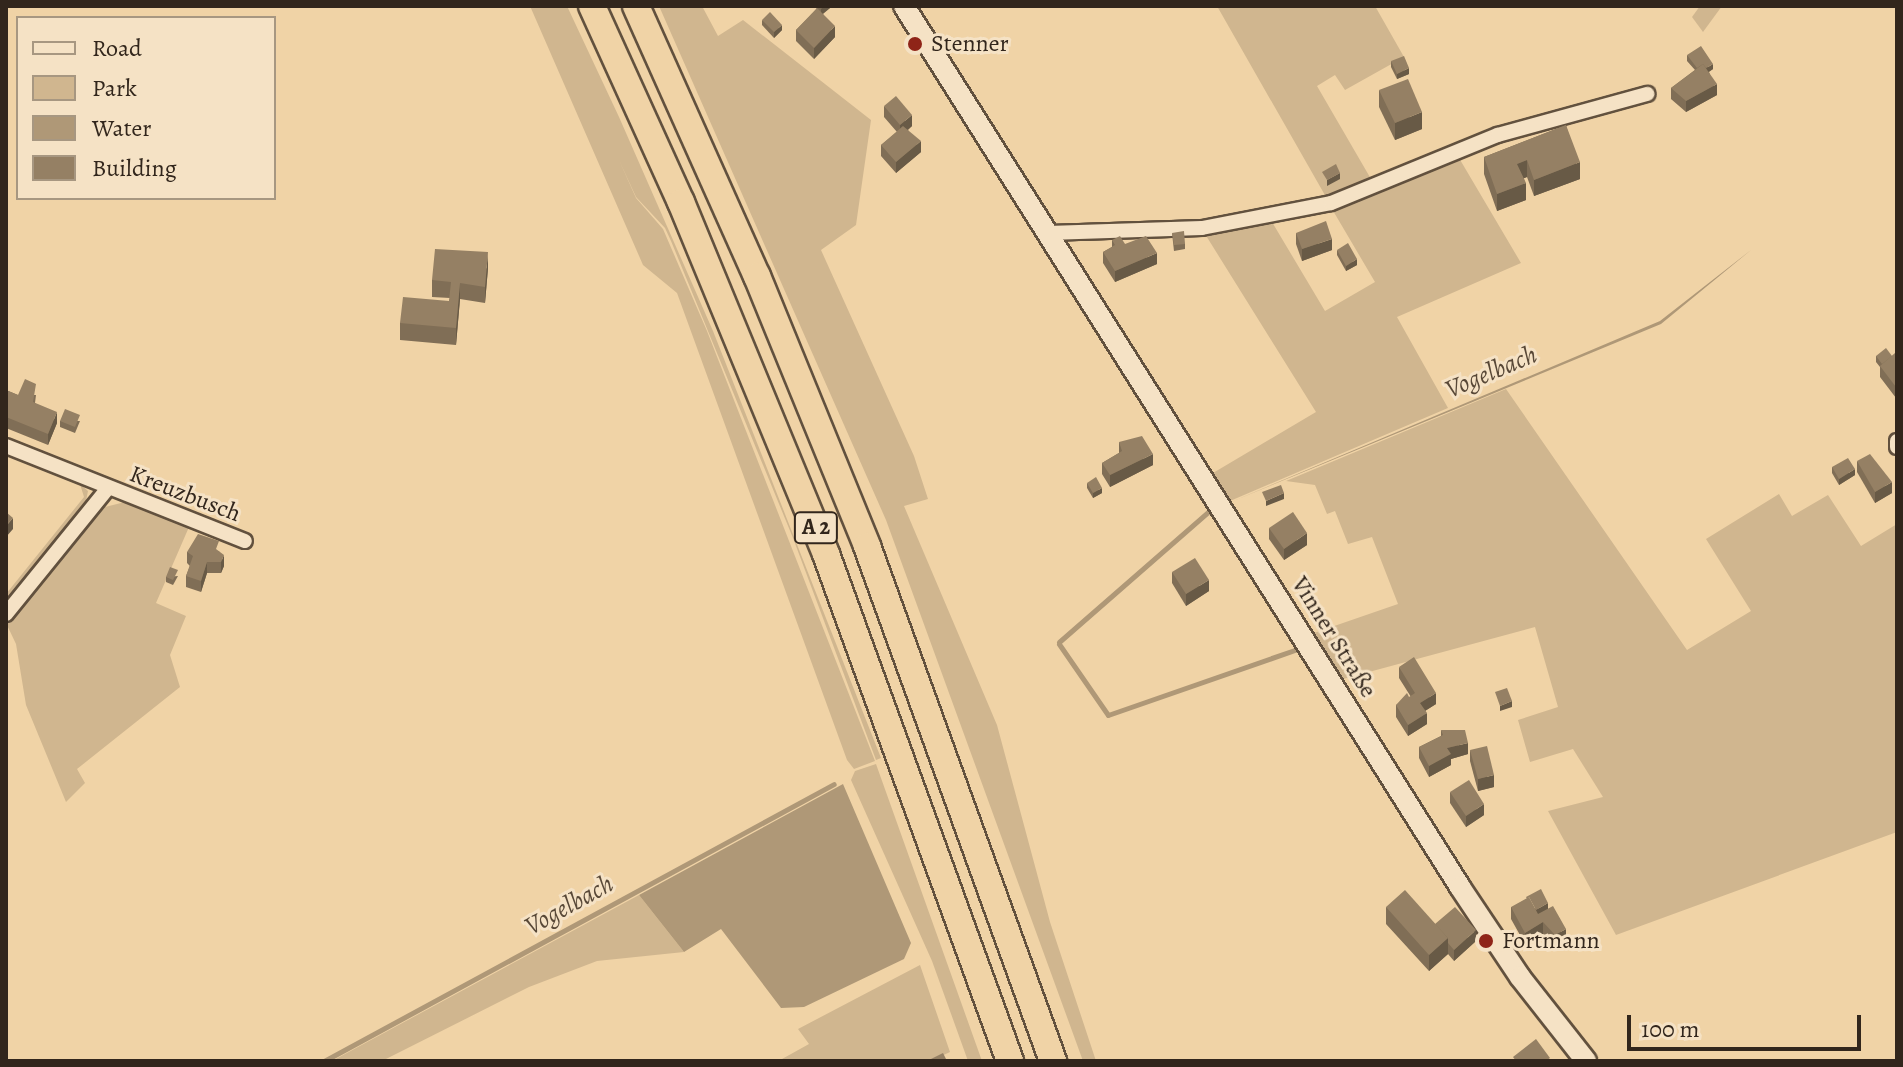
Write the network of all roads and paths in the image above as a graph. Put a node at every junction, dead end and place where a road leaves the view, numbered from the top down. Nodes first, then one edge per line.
1 (592, 6) edge
2 (636, 6) edge
3 (904, 6) edge
4 (1647, 94) dead end
5 (1048, 233) junction
6 (6, 446) edge
7 (108, 488) junction
8 (245, 541) dead end
9 (6, 614) edge
10 (1010, 1061) edge
11 (1053, 1061) edge
12 (1586, 1061) edge

1 - 10 highway, A 2
2 - 11 highway, A 2
3 - 5 street, Vinner Straße
4 - 5 street
5 - 12 street, Vinner Straße
6 - 7 street, Kreuzbusch
7 - 8 street, Kreuzbusch
7 - 9 street, Kreuzbusch

